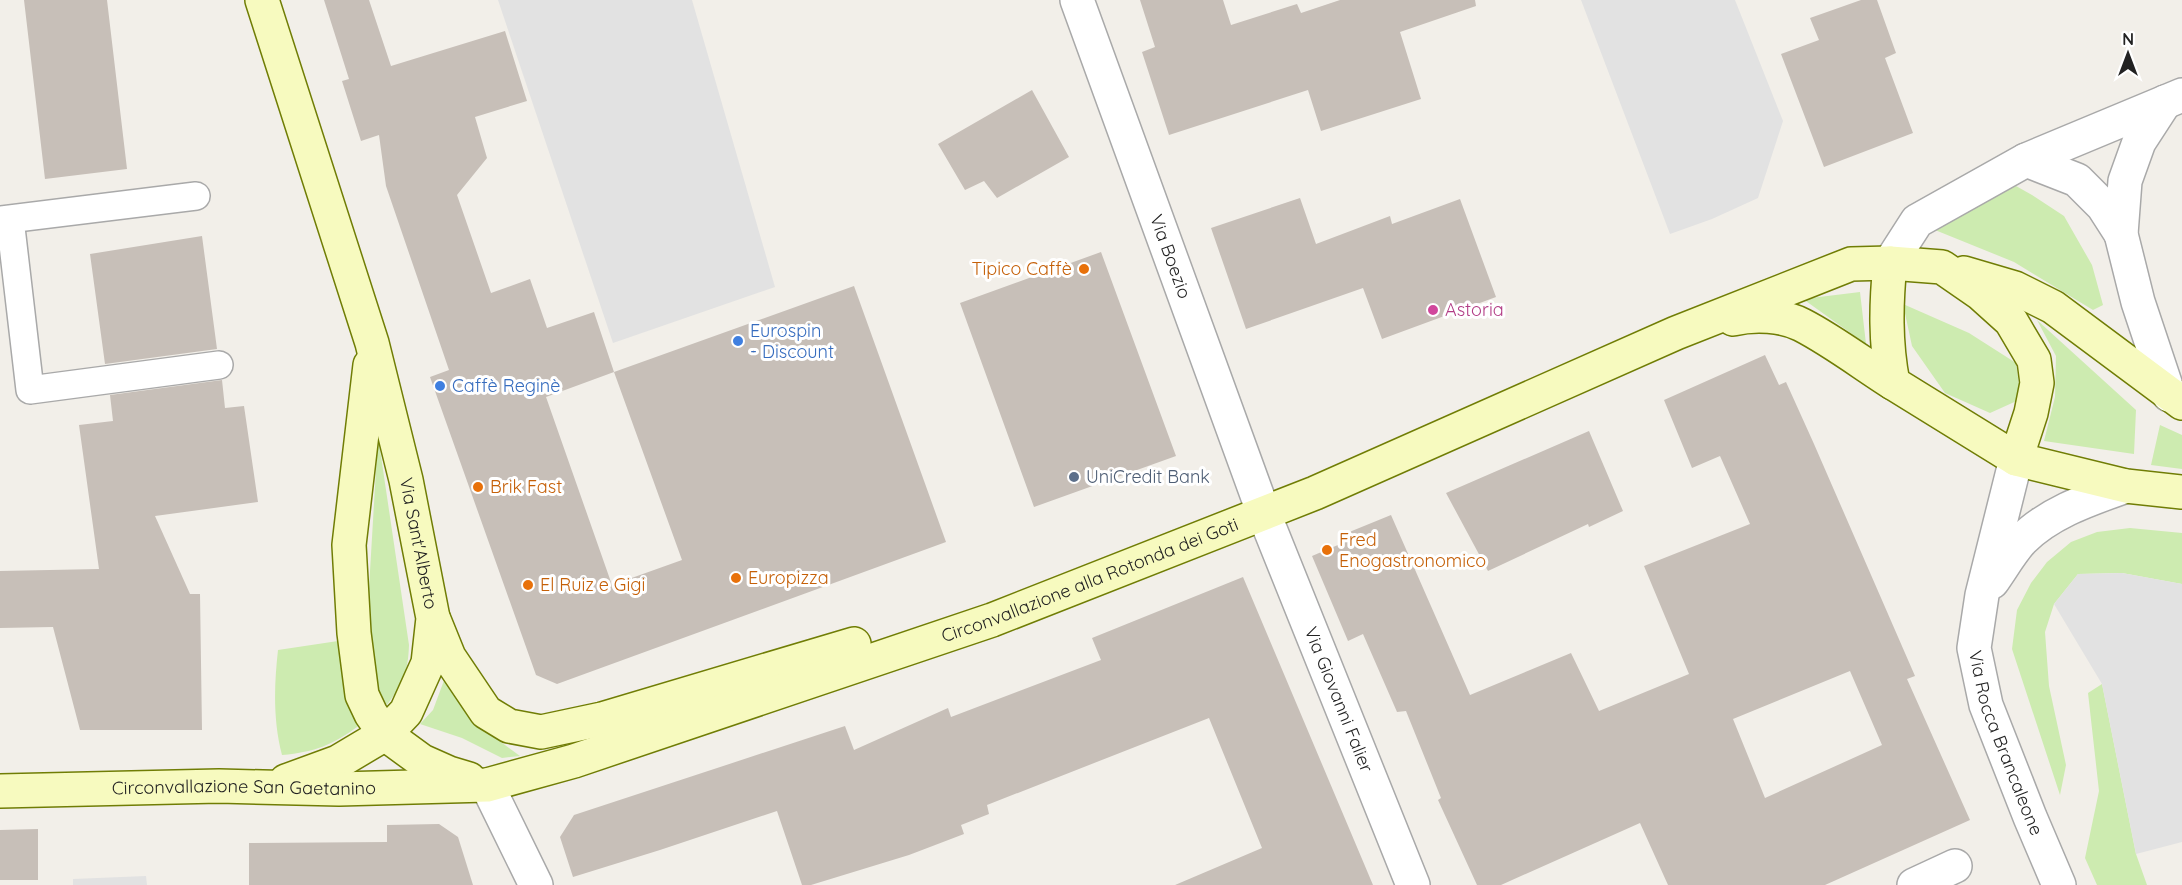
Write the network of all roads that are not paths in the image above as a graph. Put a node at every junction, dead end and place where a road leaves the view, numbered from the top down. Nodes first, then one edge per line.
1 (262, 0) edge
2 (1077, 0) edge
3 (2174, 98) edge
4 (2026, 160) junction
5 (196, 196) dead end
6 (5, 219) edge
7 (2121, 234) junction
8 (1890, 263) junction
9 (1942, 267) junction
10 (1676, 333) junction
11 (372, 343) junction
12 (219, 365) dead end
13 (1893, 382) junction
14 (2175, 399) edge
15 (2016, 459) junction
16 (2126, 486) junction
17 (2182, 492) edge
18 (1264, 514) junction
19 (1982, 596) junction
20 (433, 618) junction
21 (968, 628) junction
22 (385, 734) junction
23 (488, 785) junction
24 (273, 786) junction
25 (0, 791) edge
26 (1955, 866) dead end
27 (536, 885) edge
28 (1413, 885) edge
29 (1914, 885) edge
30 (2059, 885) edge

1 - 11 street, Via Sant'Alberto
2 - 18 street, Via Boezio
3 - 4 street
3 - 7 street
4 - 7 street
4 - 8 street
5 - 6 lane
6 - 12 lane
7 - 14 street
8 - 9 street, Circonvallazione alla Rotonda dei Goti
8 - 10 street, Circonvallazione alla Rotonda dei Goti
8 - 13 street
9 - 14 street, Circonvallazione alla Rotonda dei Goti
9 - 15 street, Circonvallazione alla Rotonda dei Goti
10 - 13 street, Circonvallazione alla Rotonda dei Goti
10 - 18 street, Circonvallazione alla Rotonda dei Goti
11 - 20 street, Via Sant'Alberto
11 - 22 street, Via Sant'Alberto
13 - 15 street, Circonvallazione alla Rotonda dei Goti
15 - 16 street, Circonvallazione alla Rotonda dei Goti
15 - 19 street, Via Rocca Brancaleone
16 - 17 street, Circonvallazione alla Rotonda dei Goti
16 - 19 street, Via Rocca Brancaleone
18 - 21 street, Circonvallazione alla Rotonda dei Goti
18 - 28 street, Via Giovanni Falier
19 - 30 street, Via Rocca Brancaleone
20 - 21 street
20 - 22 street, Via Sant'Alberto
21 - 23 street, Circonvallazione alla Rotonda dei Goti
22 - 23 street, Via Sant'Alberto
22 - 24 street, Via Sant'Alberto
23 - 24 street, Circonvallazione San Gaetanino
23 - 27 street
24 - 25 street, Circonvallazione San Gaetanino
26 - 29 street

